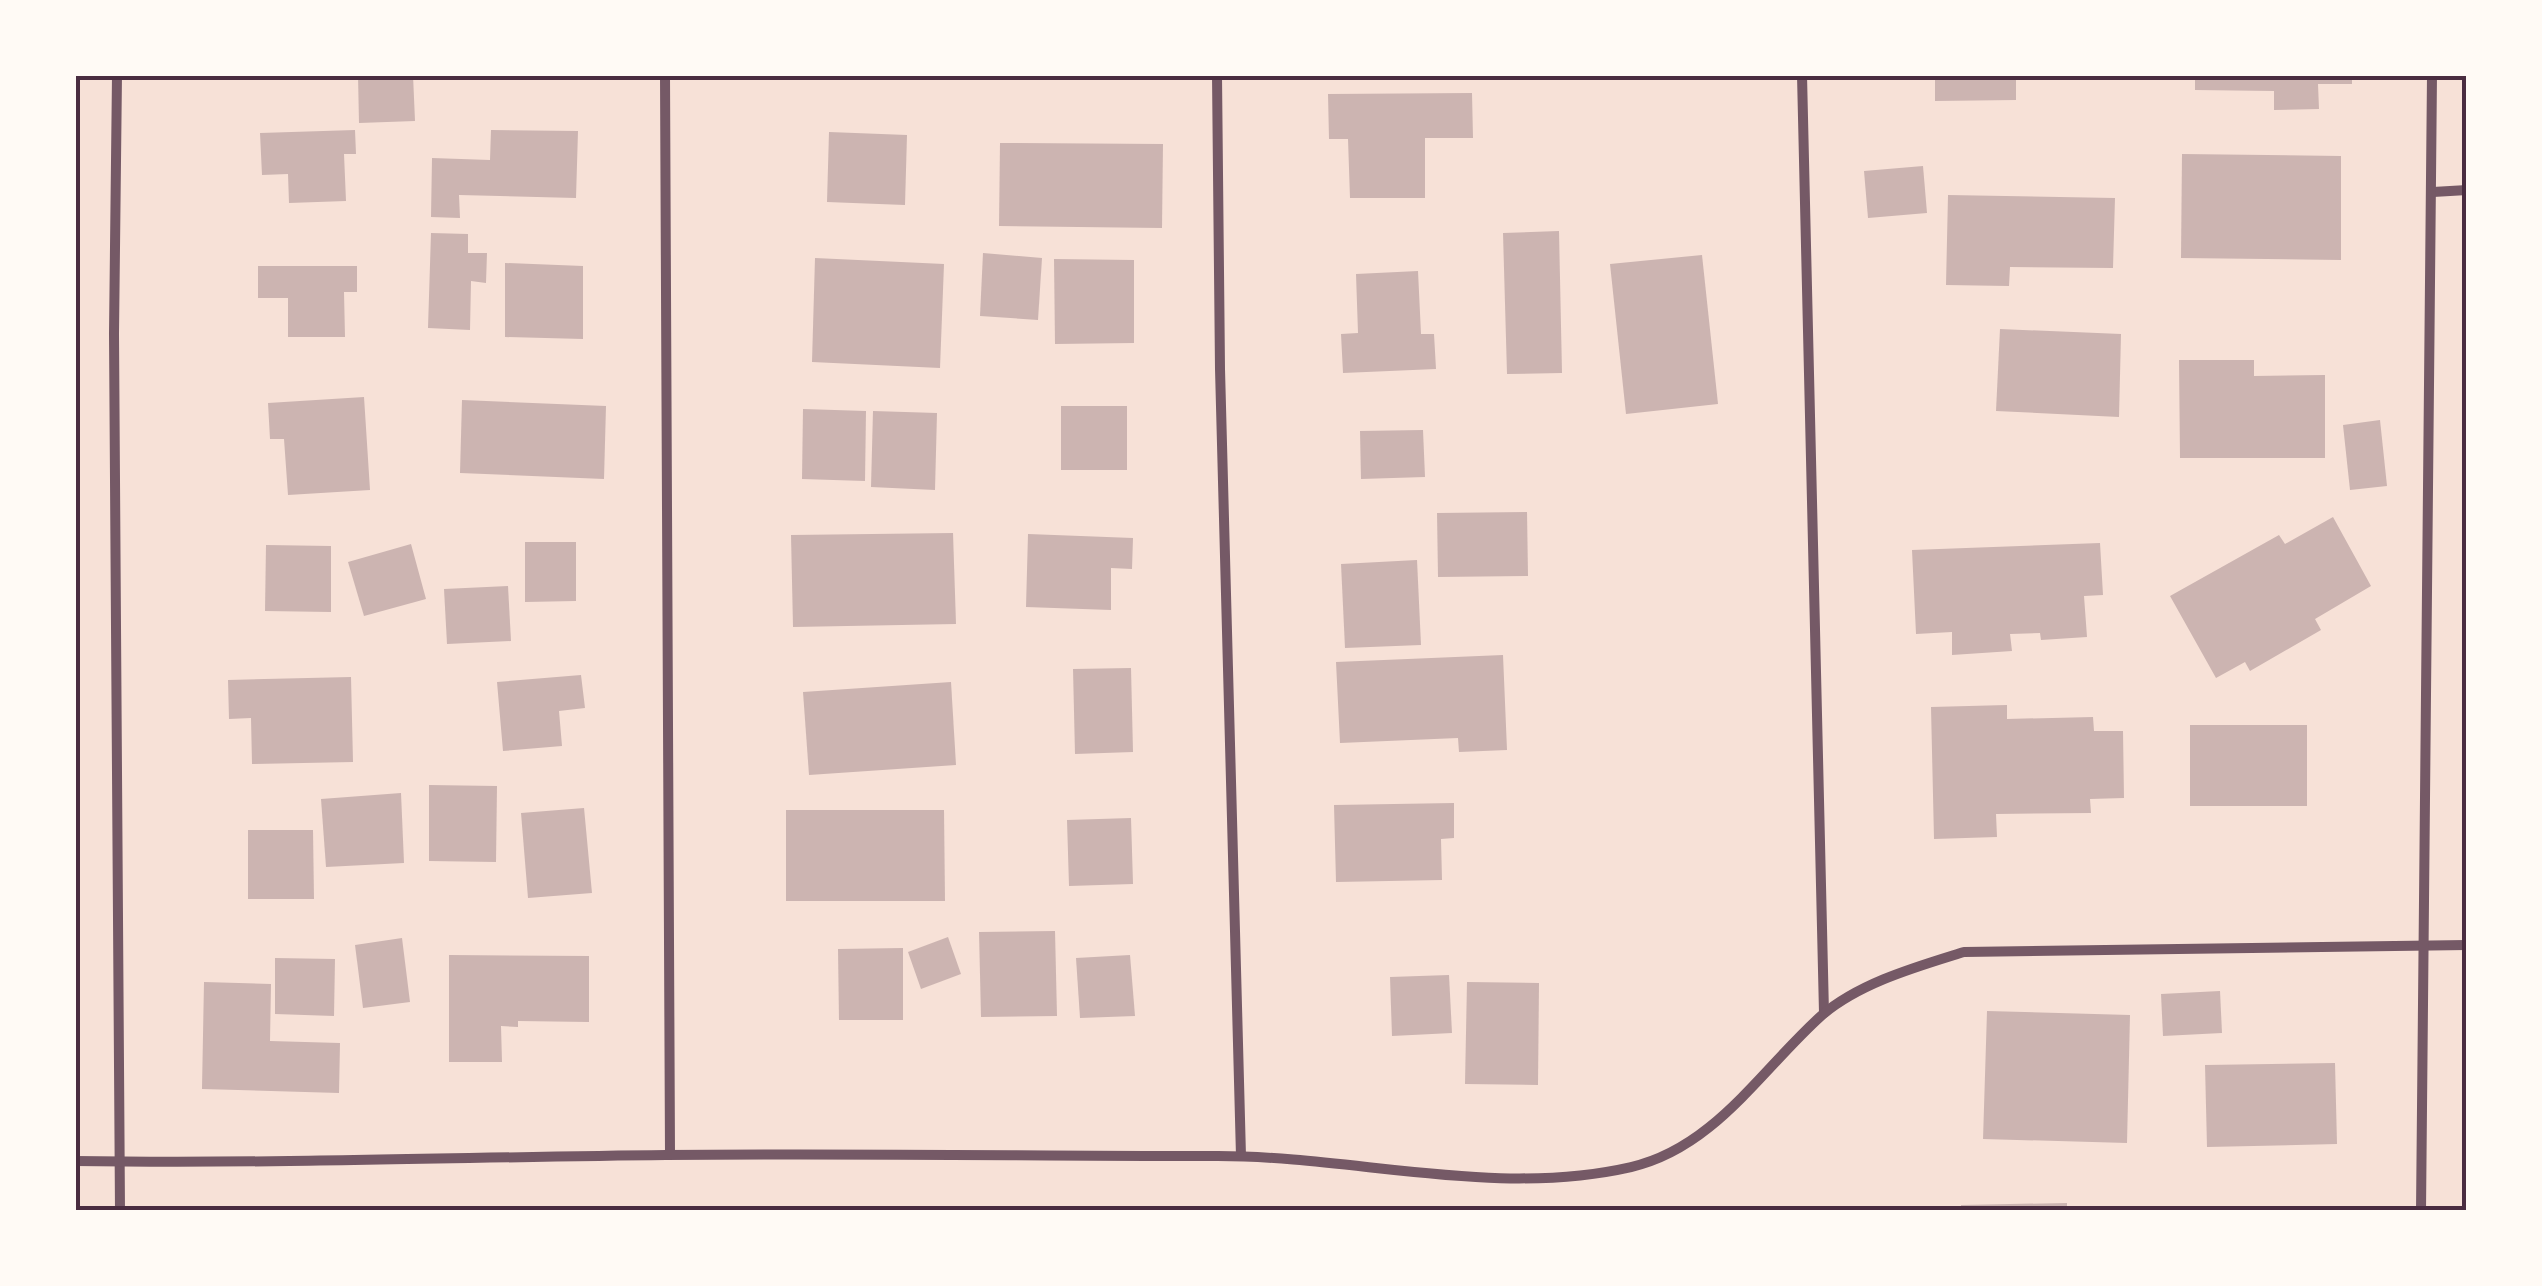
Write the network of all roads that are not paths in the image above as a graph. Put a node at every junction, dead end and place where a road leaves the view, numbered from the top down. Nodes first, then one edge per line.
1 (117, 75) edge
2 (665, 75) edge
3 (1217, 75) edge
4 (1802, 75) edge
5 (2432, 75) edge
6 (2467, 190) edge
7 (2434, 192) junction
8 (2422, 946) junction
9 (2467, 946) edge
10 (1824, 1013) junction
11 (670, 1155) junction
12 (1241, 1156) junction
13 (75, 1162) edge
14 (119, 1162) junction
15 (120, 1211) edge
16 (2421, 1211) edge

1 - 14 street
2 - 11 street
3 - 12 street
4 - 10 street
5 - 7 street
6 - 7 street
7 - 8 street
8 - 9 street
8 - 10 street
8 - 16 street
10 - 12 street
11 - 12 street
11 - 14 street
13 - 14 street
14 - 15 street

